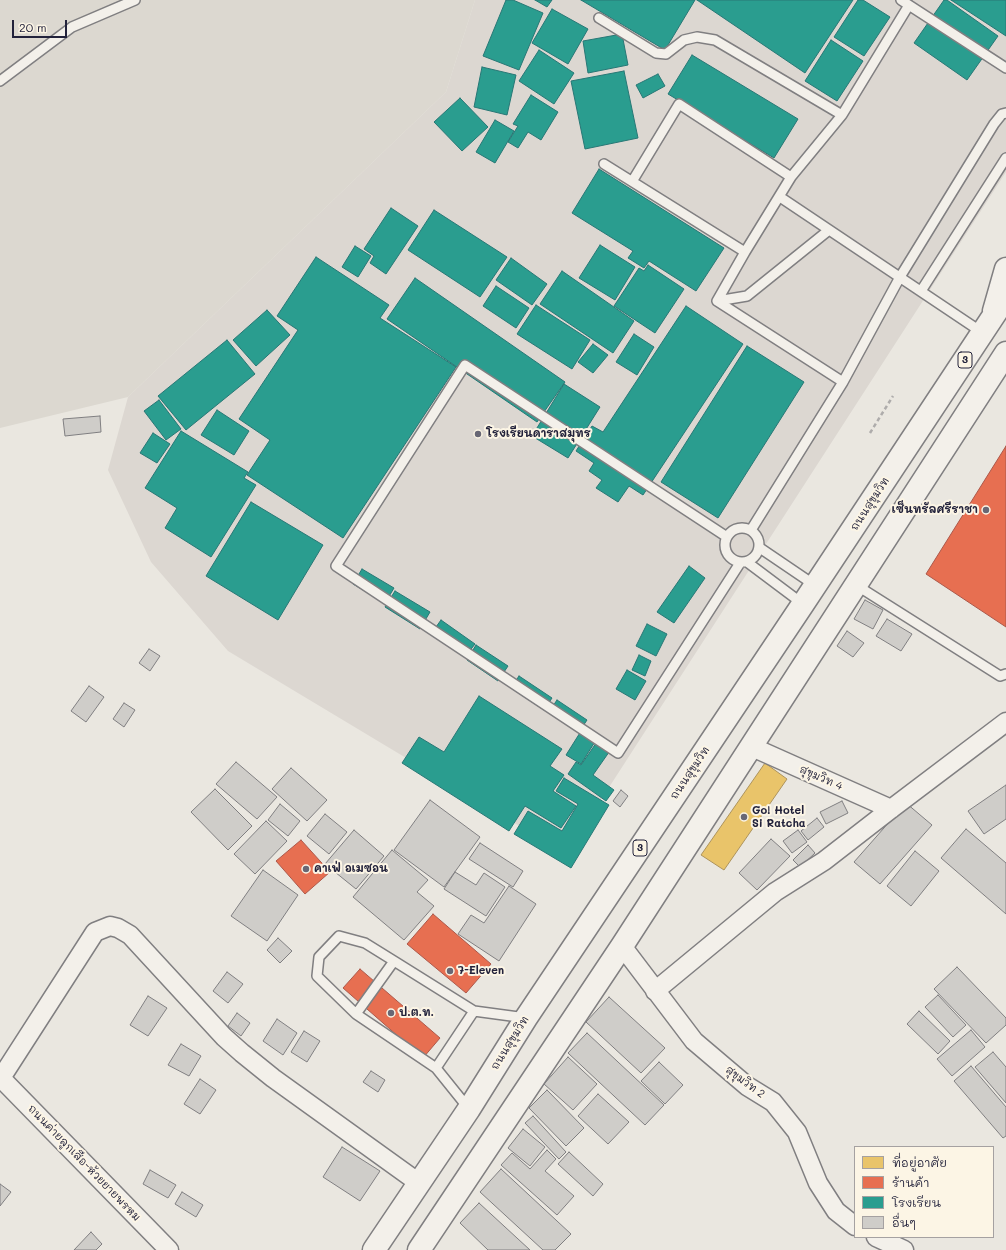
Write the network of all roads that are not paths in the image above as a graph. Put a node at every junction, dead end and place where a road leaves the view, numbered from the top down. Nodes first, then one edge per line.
1 (135, 0) edge
2 (905, 3) edge
3 (599, 18) dead end
4 (1006, 68) edge
5 (0, 81) edge
6 (1006, 113) edge
7 (842, 114) junction
8 (1006, 158) edge
9 (604, 164) dead end
10 (792, 177) junction
11 (633, 180) junction
12 (780, 197) junction
13 (829, 230) junction
14 (745, 252) junction
15 (1006, 269) edge
16 (900, 277) junction
17 (921, 291) junction
18 (1006, 297) edge
19 (717, 301) junction
20 (988, 326) junction
21 (1006, 353) edge
22 (843, 382) junction
23 (751, 530) junction
24 (727, 537) junction
25 (760, 548) junction
26 (744, 563) junction
27 (855, 585) junction
28 (816, 586) junction
29 (803, 604) junction
30 (1006, 674) edge
31 (1006, 722) edge
32 (752, 747) junction
33 (891, 809) junction
34 (622, 946) junction
35 (394, 960) junction
36 (656, 991) junction
37 (474, 1011) junction
38 (356, 1014) junction
39 (526, 1018) junction
40 (436, 1068) junction
41 (1, 1078) edge
42 (468, 1109) junction
43 (419, 1183) junction
44 (854, 1225) edge
45 (878, 1238) edge
46 (169, 1250) edge
47 (374, 1250) edge
48 (419, 1250) edge
49 (904, 1250) edge

1 - 5 lane
2 - 4 lane
2 - 7 lane
3 - 7 lane
6 - 16 lane
7 - 10 lane
8 - 17 lane
9 - 11 lane
10 - 11 lane
10 - 12 lane
11 - 14 lane
12 - 13 lane
12 - 14 lane
13 - 16 lane
13 - 19 lane
14 - 19 lane
15 - 20 highway
16 - 17 lane
16 - 22 lane
17 - 20 lane
18 - 20 highway, ถนนสุขุมวิท / 3
19 - 22 lane
20 - 28 highway, ถนนสุขุมวิท / 3
21 - 27 highway
22 - 23 lane
23 - 24 lane
23 - 25 lane
24 - 26 lane
24 - 26 lane
25 - 26 lane
25 - 28 lane
26 - 29 lane
27 - 30 lane
27 - 32 highway
28 - 29 highway, ถนนสุขุมวิท / 3
29 - 39 highway, ถนนสุขุมวิท / 3
31 - 33 street
32 - 33 street, สุขุมวิท 4
32 - 34 highway
33 - 36 street
34 - 36 street, สุขุมวิท 2
34 - 48 highway
35 - 37 lane
35 - 38 lane
35 - 38 lane
36 - 44 street, สุขุมวิท 2
37 - 39 lane
37 - 40 lane
38 - 40 lane
39 - 42 highway, ถนนสุขุมวิท / 3
40 - 42 lane
41 - 43 street
41 - 46 street, ถนนค่ายลูกเสึอ-ห้วยยายพรหม
42 - 43 highway, ถนนสุขุมวิท / 3
43 - 47 highway, ถนนสุขุมวิท / 3
45 - 49 street

